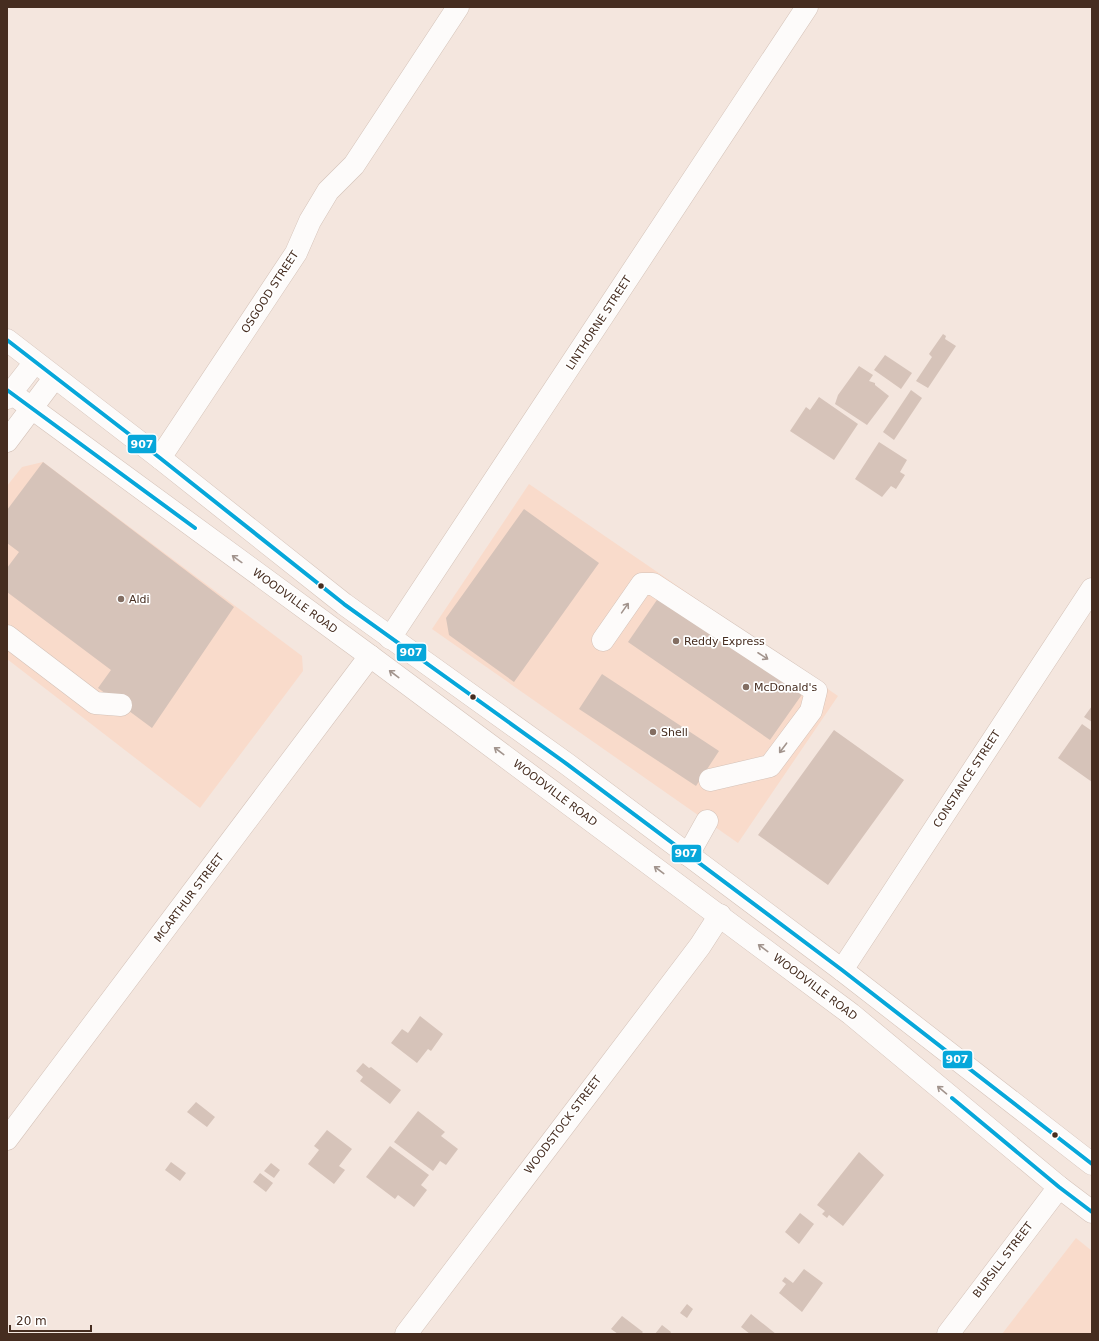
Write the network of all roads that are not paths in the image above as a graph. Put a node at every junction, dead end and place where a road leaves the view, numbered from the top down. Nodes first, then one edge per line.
1 (458, 7) edge
2 (807, 7) edge
3 (7, 340) edge
4 (35, 362) junction
5 (55, 377) junction
6 (8, 394) edge
7 (32, 408) junction
8 (7, 441) edge
9 (160, 458) junction
10 (1092, 589) edge
11 (7, 636) edge
12 (390, 638) junction
13 (603, 640) dead end
14 (370, 656) junction
15 (121, 705) dead end
16 (710, 780) dead end
17 (708, 821) dead end
18 (688, 855) junction
19 (720, 915) junction
20 (842, 970) junction
21 (7, 1139) edge
22 (1092, 1164) edge
23 (1059, 1187) junction
24 (1092, 1212) edge
25 (406, 1334) edge
26 (948, 1334) edge

1 - 9 street, OSGOOD STREET
2 - 12 street, LINTHORNE STREET
3 - 4 street
4 - 5 street
4 - 6 street
5 - 7 street
5 - 9 street
6 - 7 street, WOODVILLE ROAD
7 - 8 street
14 -> 7 street, WOODVILLE ROAD
9 - 12 street
10 - 20 street, CONSTANCE STREET
11 - 15 street
12 - 18 street
13 -> 16 street
19 -> 14 street, WOODVILLE ROAD
14 - 21 street, MCARTHUR STREET
17 - 18 street
18 - 20 street
23 -> 19 street, WOODVILLE ROAD
19 - 25 street, WOODSTOCK STREET
20 - 22 street
23 - 24 street, WOODVILLE ROAD
23 - 26 street, BURSILL STREET

